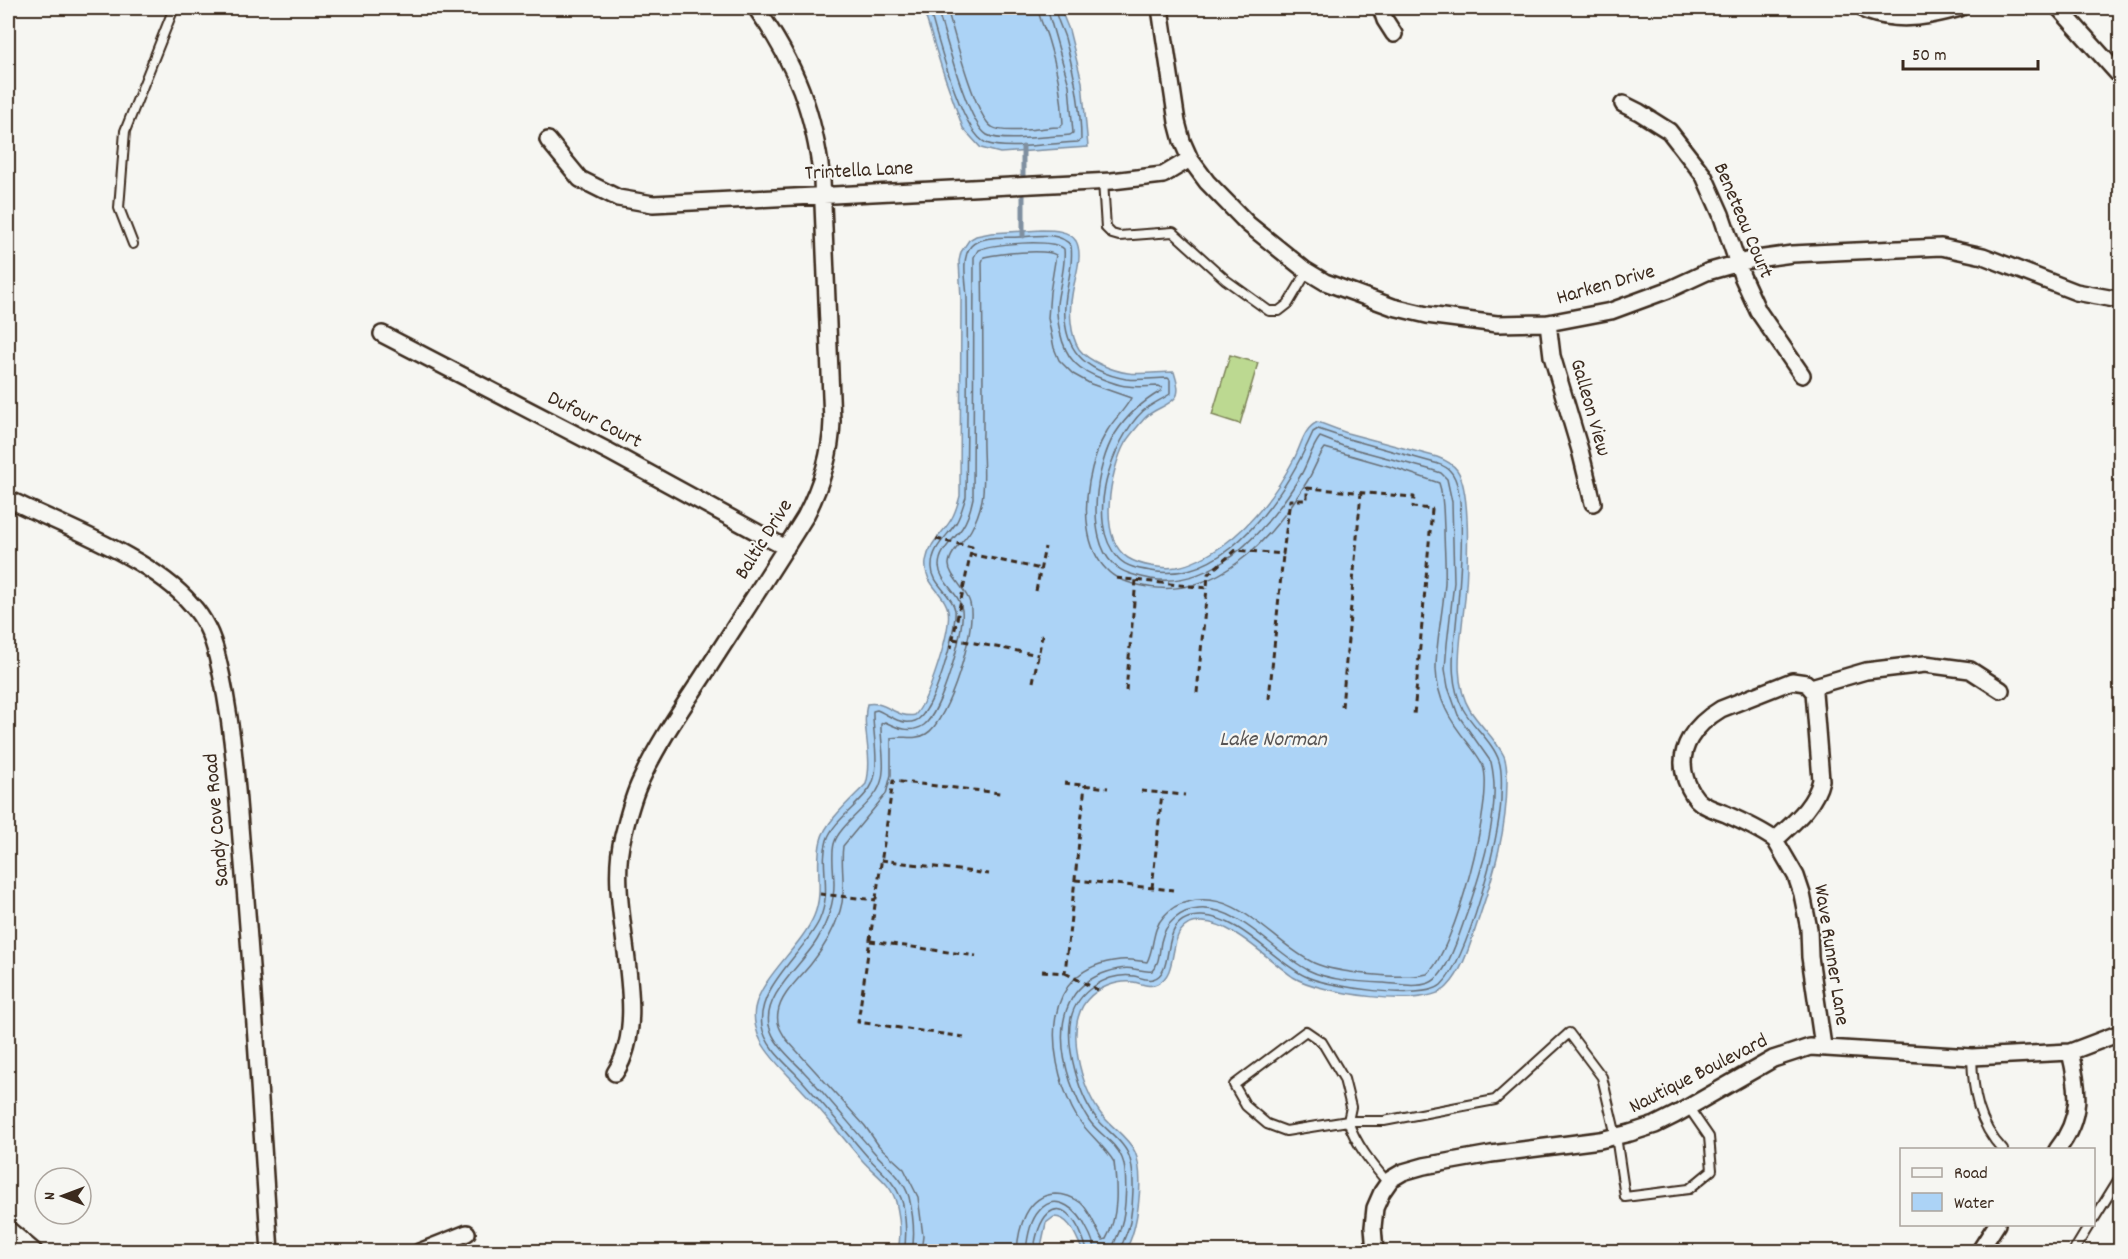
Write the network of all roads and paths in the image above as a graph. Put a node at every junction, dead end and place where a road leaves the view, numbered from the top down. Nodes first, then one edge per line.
1 (174, 8) edge
2 (756, 8) edge
3 (1160, 8) edge
4 (1381, 8) edge
5 (1960, 8) edge
6 (2059, 8) edge
7 (1866, 11) dead end
8 (1394, 34) dead end
9 (2121, 76) edge
10 (1623, 104) dead end
11 (548, 140) dead end
12 (1190, 159) junction
13 (1103, 181) junction
14 (822, 195) junction
15 (133, 243) dead end
16 (1737, 263) junction
17 (1307, 272) junction
18 (2121, 300) edge
19 (1548, 323) junction
20 (382, 334) dead end
21 (1802, 375) dead end
22 (1361, 492) junction
23 (8, 499) edge
24 (1593, 503) dead end
25 (936, 539) dead end
26 (1044, 547) dead end
27 (786, 548) junction
28 (970, 554) junction
29 (1283, 554) junction
30 (1041, 569) junction
31 (1116, 578) dead end
32 (1136, 580) junction
33 (1207, 588) junction
34 (1036, 591) dead end
35 (1043, 632) dead end
36 (953, 639) junction
37 (951, 648) dead end
38 (1039, 655) junction
39 (1033, 682) dead end
40 (1811, 687) junction
41 (2001, 690) dead end
42 (1126, 691) dead end
43 (1197, 693) dead end
44 (1269, 699) dead end
45 (1342, 707) dead end
46 (1414, 715) dead end
47 (1064, 783) dead end
48 (1085, 785) junction
49 (1108, 788) dead end
50 (1141, 790) dead end
51 (1000, 793) dead end
52 (1162, 793) junction
53 (1185, 795) dead end
54 (1775, 840) junction
55 (881, 860) junction
56 (989, 874) dead end
57 (1075, 880) junction
58 (1152, 888) junction
59 (1173, 890) dead end
60 (820, 894) dead end
61 (876, 900) junction
62 (870, 941) junction
63 (976, 957) dead end
64 (1042, 971) dead end
65 (1065, 973) junction
66 (1098, 990) dead end
67 (2121, 1033) edge
68 (964, 1037) dead end
69 (1823, 1046) junction
70 (2070, 1052) junction
71 (1972, 1057) junction
72 (615, 1073) dead end
73 (1689, 1107) junction
74 (1348, 1121) junction
75 (1616, 1136) junction
76 (2002, 1148) edge
77 (2058, 1148) edge
78 (2121, 1177) edge
79 (1388, 1183) junction
80 (2095, 1217) edge
81 (1996, 1226) edge
82 (2089, 1226) edge
83 (8, 1229) edge
84 (467, 1233) dead end
85 (35, 1251) edge
86 (270, 1251) edge
87 (419, 1251) edge
88 (1375, 1251) edge
89 (1979, 1251) edge
90 (2073, 1251) edge

1 - 15 lane
2 - 14 street, Baltic Drive
3 - 12 street, Harken Drive
4 - 8 street
5 - 7 street
6 - 9 street
10 - 16 street, Beneteau Court
11 - 14 street, Trintella Lane
12 - 13 street, Trintella Lane
12 - 17 street, Harken Drive
13 - 14 street, Trintella Lane
13 - 17 lane
14 - 27 street, Baltic Drive
16 - 18 street, Harken Drive
16 - 19 street, Harken Drive
16 - 21 street, Beneteau Court
17 - 19 street, Harken Drive
19 - 24 street, Galleon View
20 - 27 street, Dufour Court
22 - 29 path
22 - 45 path
22 - 46 path
23 - 86 street, Sandy Cove Road
25 - 28 path
26 - 30 path
27 - 72 street, Baltic Drive
28 - 30 path
28 - 36 path
29 - 33 path
29 - 44 path
30 - 34 path
31 - 32 path
32 - 33 path
32 - 42 path
33 - 43 path
35 - 38 path
36 - 37 path
36 - 38 path
38 - 39 path
40 - 41 street
40 - 54 street
40 - 54 street, Wave Runner Lane
47 - 48 path
48 - 49 path
48 - 57 path
50 - 52 path
51 - 55 path
52 - 53 path
52 - 58 path
54 - 69 street, Wave Runner Lane
55 - 56 path
55 - 61 path
57 - 58 path
57 - 65 path
58 - 59 path
60 - 61 path
61 - 62 path
62 - 63 path
62 - 68 path
64 - 65 path
65 - 66 path
67 - 70 street, Nautique Boulevard
69 - 71 street, Nautique Boulevard
69 - 73 street, Nautique Boulevard
70 - 71 street, Nautique Boulevard
70 - 77 street
71 - 76 lane
73 - 75 street, Nautique Boulevard
73 - 75 lane
74 - 74 lane
74 - 75 lane
74 - 79 lane
75 - 79 street, Nautique Boulevard
78 - 80 lane
79 - 88 street
81 - 89 street
82 - 90 lane
83 - 85 street
84 - 87 street

